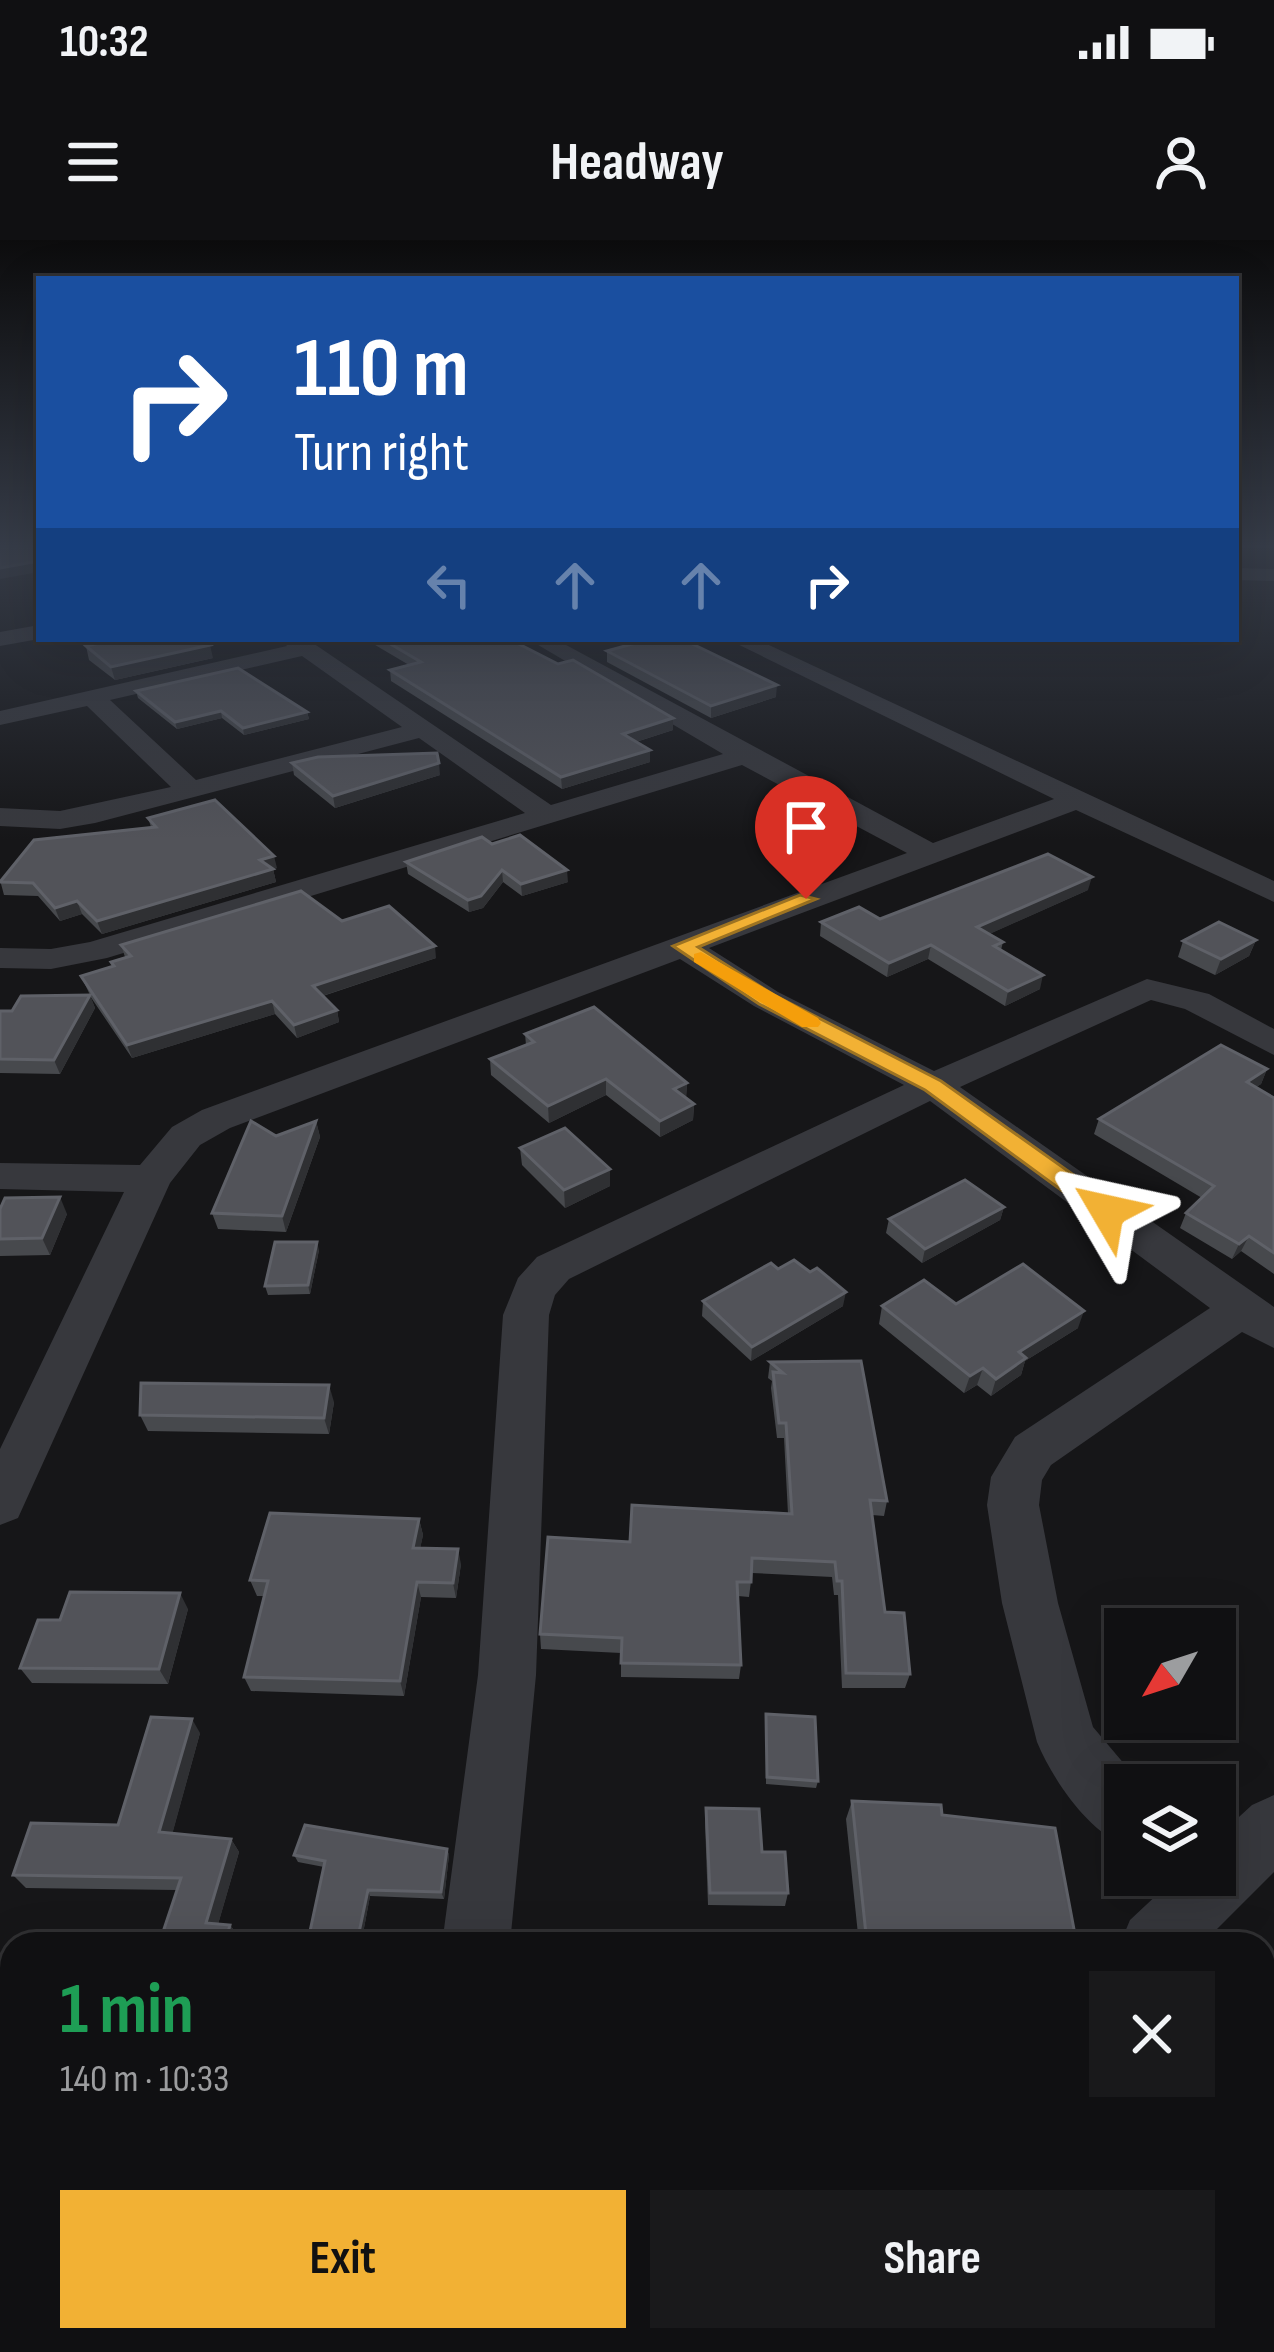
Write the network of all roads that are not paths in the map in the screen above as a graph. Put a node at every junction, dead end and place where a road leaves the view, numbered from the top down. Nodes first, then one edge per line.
1 (545, 643) edge
2 (745, 643) edge
3 (298, 644) edge
4 (92, 698) junction
5 (0, 718) edge
6 (420, 730) junction
7 (745, 756) junction
8 (190, 790) junction
9 (1074, 801) junction
10 (545, 814) junction
11 (0, 818) edge
12 (930, 853) junction
13 (1274, 892) edge
14 (683, 946) junction
15 (0, 958) edge
16 (1274, 1044) edge
17 (933, 1085) junction
18 (0, 1176) edge
19 (151, 1179) junction
20 (1258, 1320) edge
21 (0, 1503) edge
22 (1104, 1788) edge
23 (1274, 1826) edge
24 (1236, 1854) edge
25 (1185, 1896) edge
26 (477, 1932) edge
27 (1162, 1932) edge

1 - 7 street
2 - 9 street
3 - 4 street
3 - 6 street
4 - 5 street
4 - 8 street
6 - 8 street
6 - 10 street
7 - 10 street
7 - 12 street
8 - 11 street
9 - 12 street
9 - 13 street
10 - 15 street
12 - 14 street
14 - 17 street
14 - 19 street
16 - 17 street
17 - 20 street
17 - 26 street
18 - 19 street
19 - 21 street
20 - 22 street
23 - 24 street
25 - 27 street

